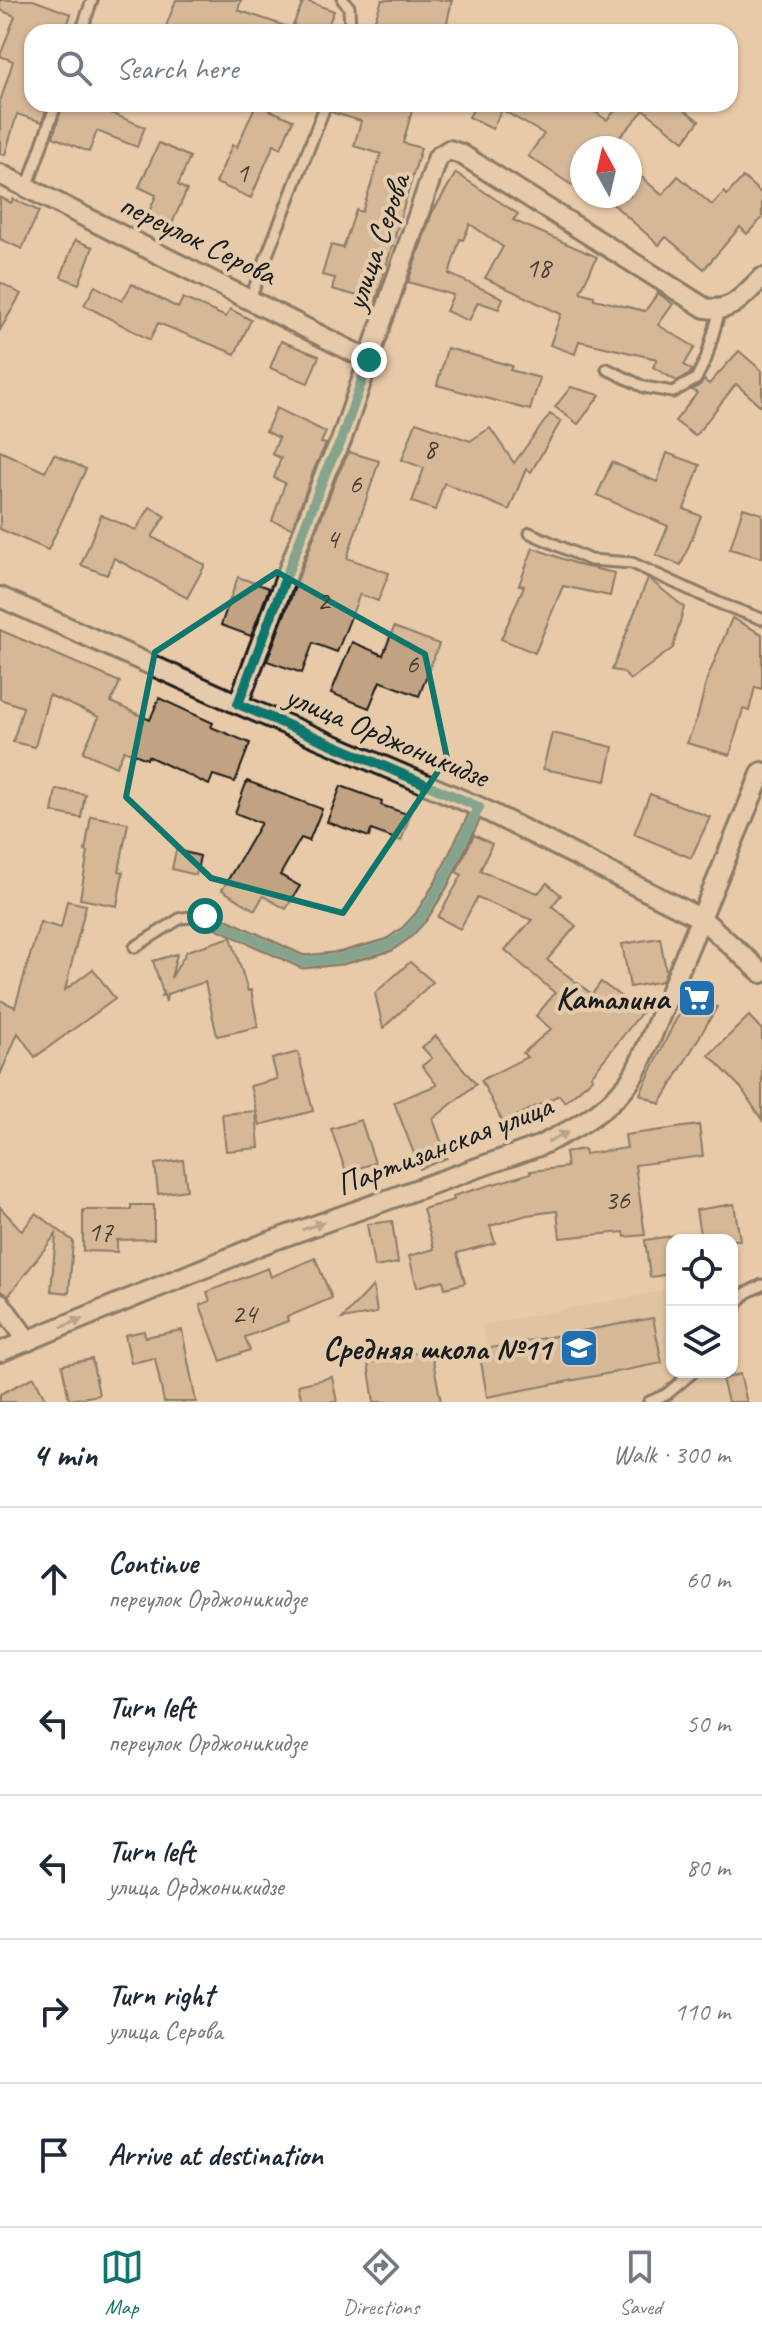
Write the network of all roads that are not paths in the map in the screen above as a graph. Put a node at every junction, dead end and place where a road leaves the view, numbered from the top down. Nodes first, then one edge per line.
1 (92, 0) edge
2 (343, 0) edge
3 (84, 24) edge
4 (350, 24) edge
5 (53, 112) edge
6 (323, 112) edge
7 (0, 174) edge
8 (27, 188) junction
9 (762, 278) edge
10 (250, 299) junction
11 (720, 310) junction
12 (369, 360) junction
13 (607, 369) dead end
14 (530, 533) dead end
15 (0, 597) edge
16 (762, 619) edge
17 (238, 704) junction
18 (762, 772) edge
19 (479, 807) junction
20 (702, 919) junction
21 (135, 947) dead end
22 (762, 973) edge
23 (762, 1285) edge
24 (0, 1303) edge
25 (735, 1306) edge
26 (28, 1341) junction
27 (0, 1352) edge
28 (686, 1378) edge
29 (649, 1402) edge

1 - 3 lane
2 - 4 lane
5 - 8 lane
6 - 10 lane
7 - 8 street, переулок Серова
8 - 10 street, переулок Серова
9 - 11 street
10 - 12 street, переулок Серова
11 - 12 street, улица Серова
11 - 13 lane
12 - 17 street, улица Серова
14 - 16 lane
15 - 17 street, улица Орджоникидзе
17 - 19 street, улица Орджоникидзе
18 - 20 street, Партизанская улица
19 - 20 street, улица Орджоникидзе
19 - 21 lane
20 - 22 street, улица Орджоникидзе
26 -> 20 street, Партизанская улица
23 - 25 lane
24 - 26 street
26 - 27 street, Партизанская улица
28 - 29 lane

